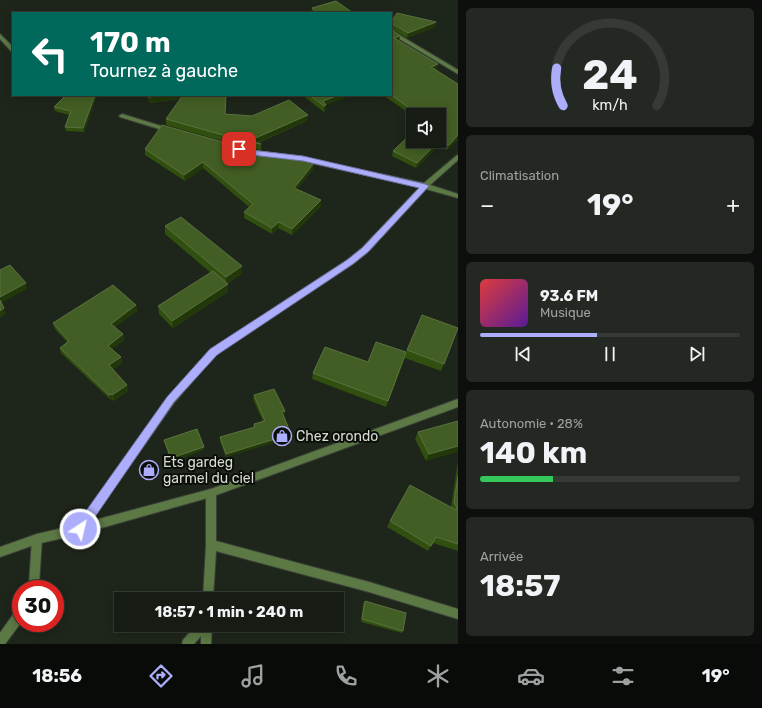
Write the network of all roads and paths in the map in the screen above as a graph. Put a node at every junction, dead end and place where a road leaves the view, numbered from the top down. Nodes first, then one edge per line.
1 (392, 33) edge
2 (0, 36) edge
3 (12, 49) edge
4 (458, 72) edge
5 (122, 116) dead end
6 (173, 131) edge
7 (280, 155) edge
8 (458, 157) edge
9 (425, 186) junction
10 (458, 196) edge
11 (458, 403) edge
12 (212, 493) junction
13 (80, 529) junction
14 (37, 539) junction
15 (211, 545) junction
16 (0, 552) edge
17 (34, 580) edge
18 (208, 592) edge
19 (458, 614) edge
20 (12, 626) edge
21 (197, 632) edge
22 (207, 632) edge
23 (0, 642) edge
24 (187, 644) edge
25 (206, 644) edge

1 - 4 street
2 - 3 street
5 - 6 street
7 - 9 street
8 - 9 street
9 - 10 street
9 - 13 street
11 - 12 street
12 - 13 street
12 - 15 street
13 - 14 street
14 - 16 street
14 - 17 street
15 - 18 street
15 - 19 street
20 - 23 street
21 - 24 street
22 - 25 street

